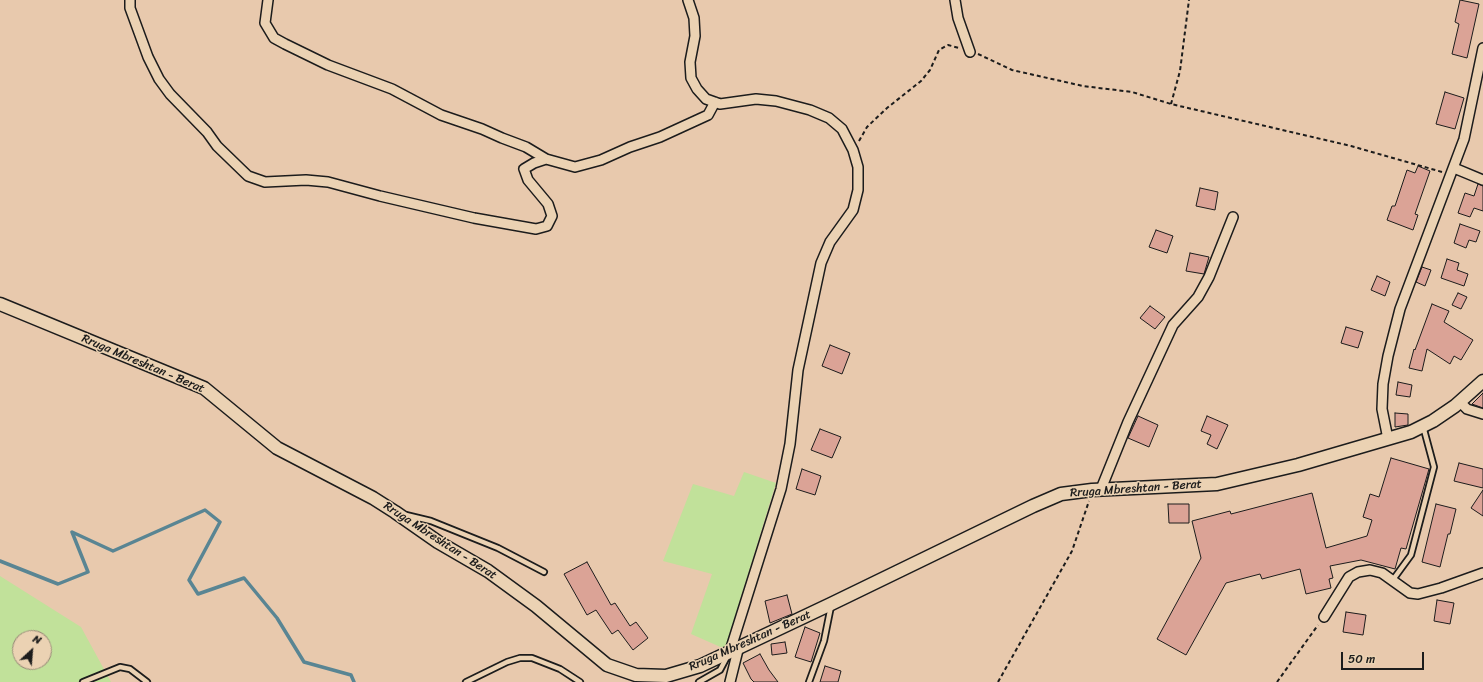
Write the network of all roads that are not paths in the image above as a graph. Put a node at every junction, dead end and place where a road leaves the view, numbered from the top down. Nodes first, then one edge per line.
1 (130, 0) edge
2 (268, 0) edge
3 (688, 0) edge
4 (955, 0) edge
5 (1483, 48) edge
6 (970, 52) road end
7 (715, 102) junction
8 (546, 159) junction
9 (1453, 171) junction
10 (1483, 180) edge
11 (1233, 217) dead end
12 (0, 304) edge
13 (1483, 381) edge
14 (1460, 402) junction
15 (1483, 414) edge
16 (1423, 426) junction
17 (1388, 439) junction
18 (1096, 490) junction
19 (395, 512) junction
20 (544, 572) dead end
21 (1483, 573) edge
22 (1392, 581) junction
23 (831, 604) junction
24 (1324, 617) road end
25 (734, 649) junction
26 (83, 682) edge
27 (147, 682) edge
28 (466, 682) edge
29 (580, 682) edge
30 (699, 682) edge
31 (730, 682) edge
32 (809, 682) edge

1 - 8 street
2 - 8 street
3 - 7 street
4 - 6 street
5 - 9 street
7 - 8 street
7 - 25 street
9 - 10 street
9 - 17 street
11 - 18 street
12 - 19 street, Rruga Mbreshtan - Berat
13 - 14 street, Rruga Mbreshtan - Berat
14 - 15 street
14 - 16 street, Rruga Mbreshtan - Berat
16 - 17 street, Rruga Mbreshtan - Berat
16 - 22 lane
17 - 18 street, Rruga Mbreshtan - Berat
18 - 23 street, Rruga Mbreshtan - Berat
19 - 20 lane
19 - 25 street, Rruga Mbreshtan - Berat
21 - 22 street
22 - 24 street
23 - 25 street, Rruga Mbreshtan - Berat
23 - 32 lane
25 - 30 lane
25 - 31 street
26 - 27 lane
28 - 29 lane

